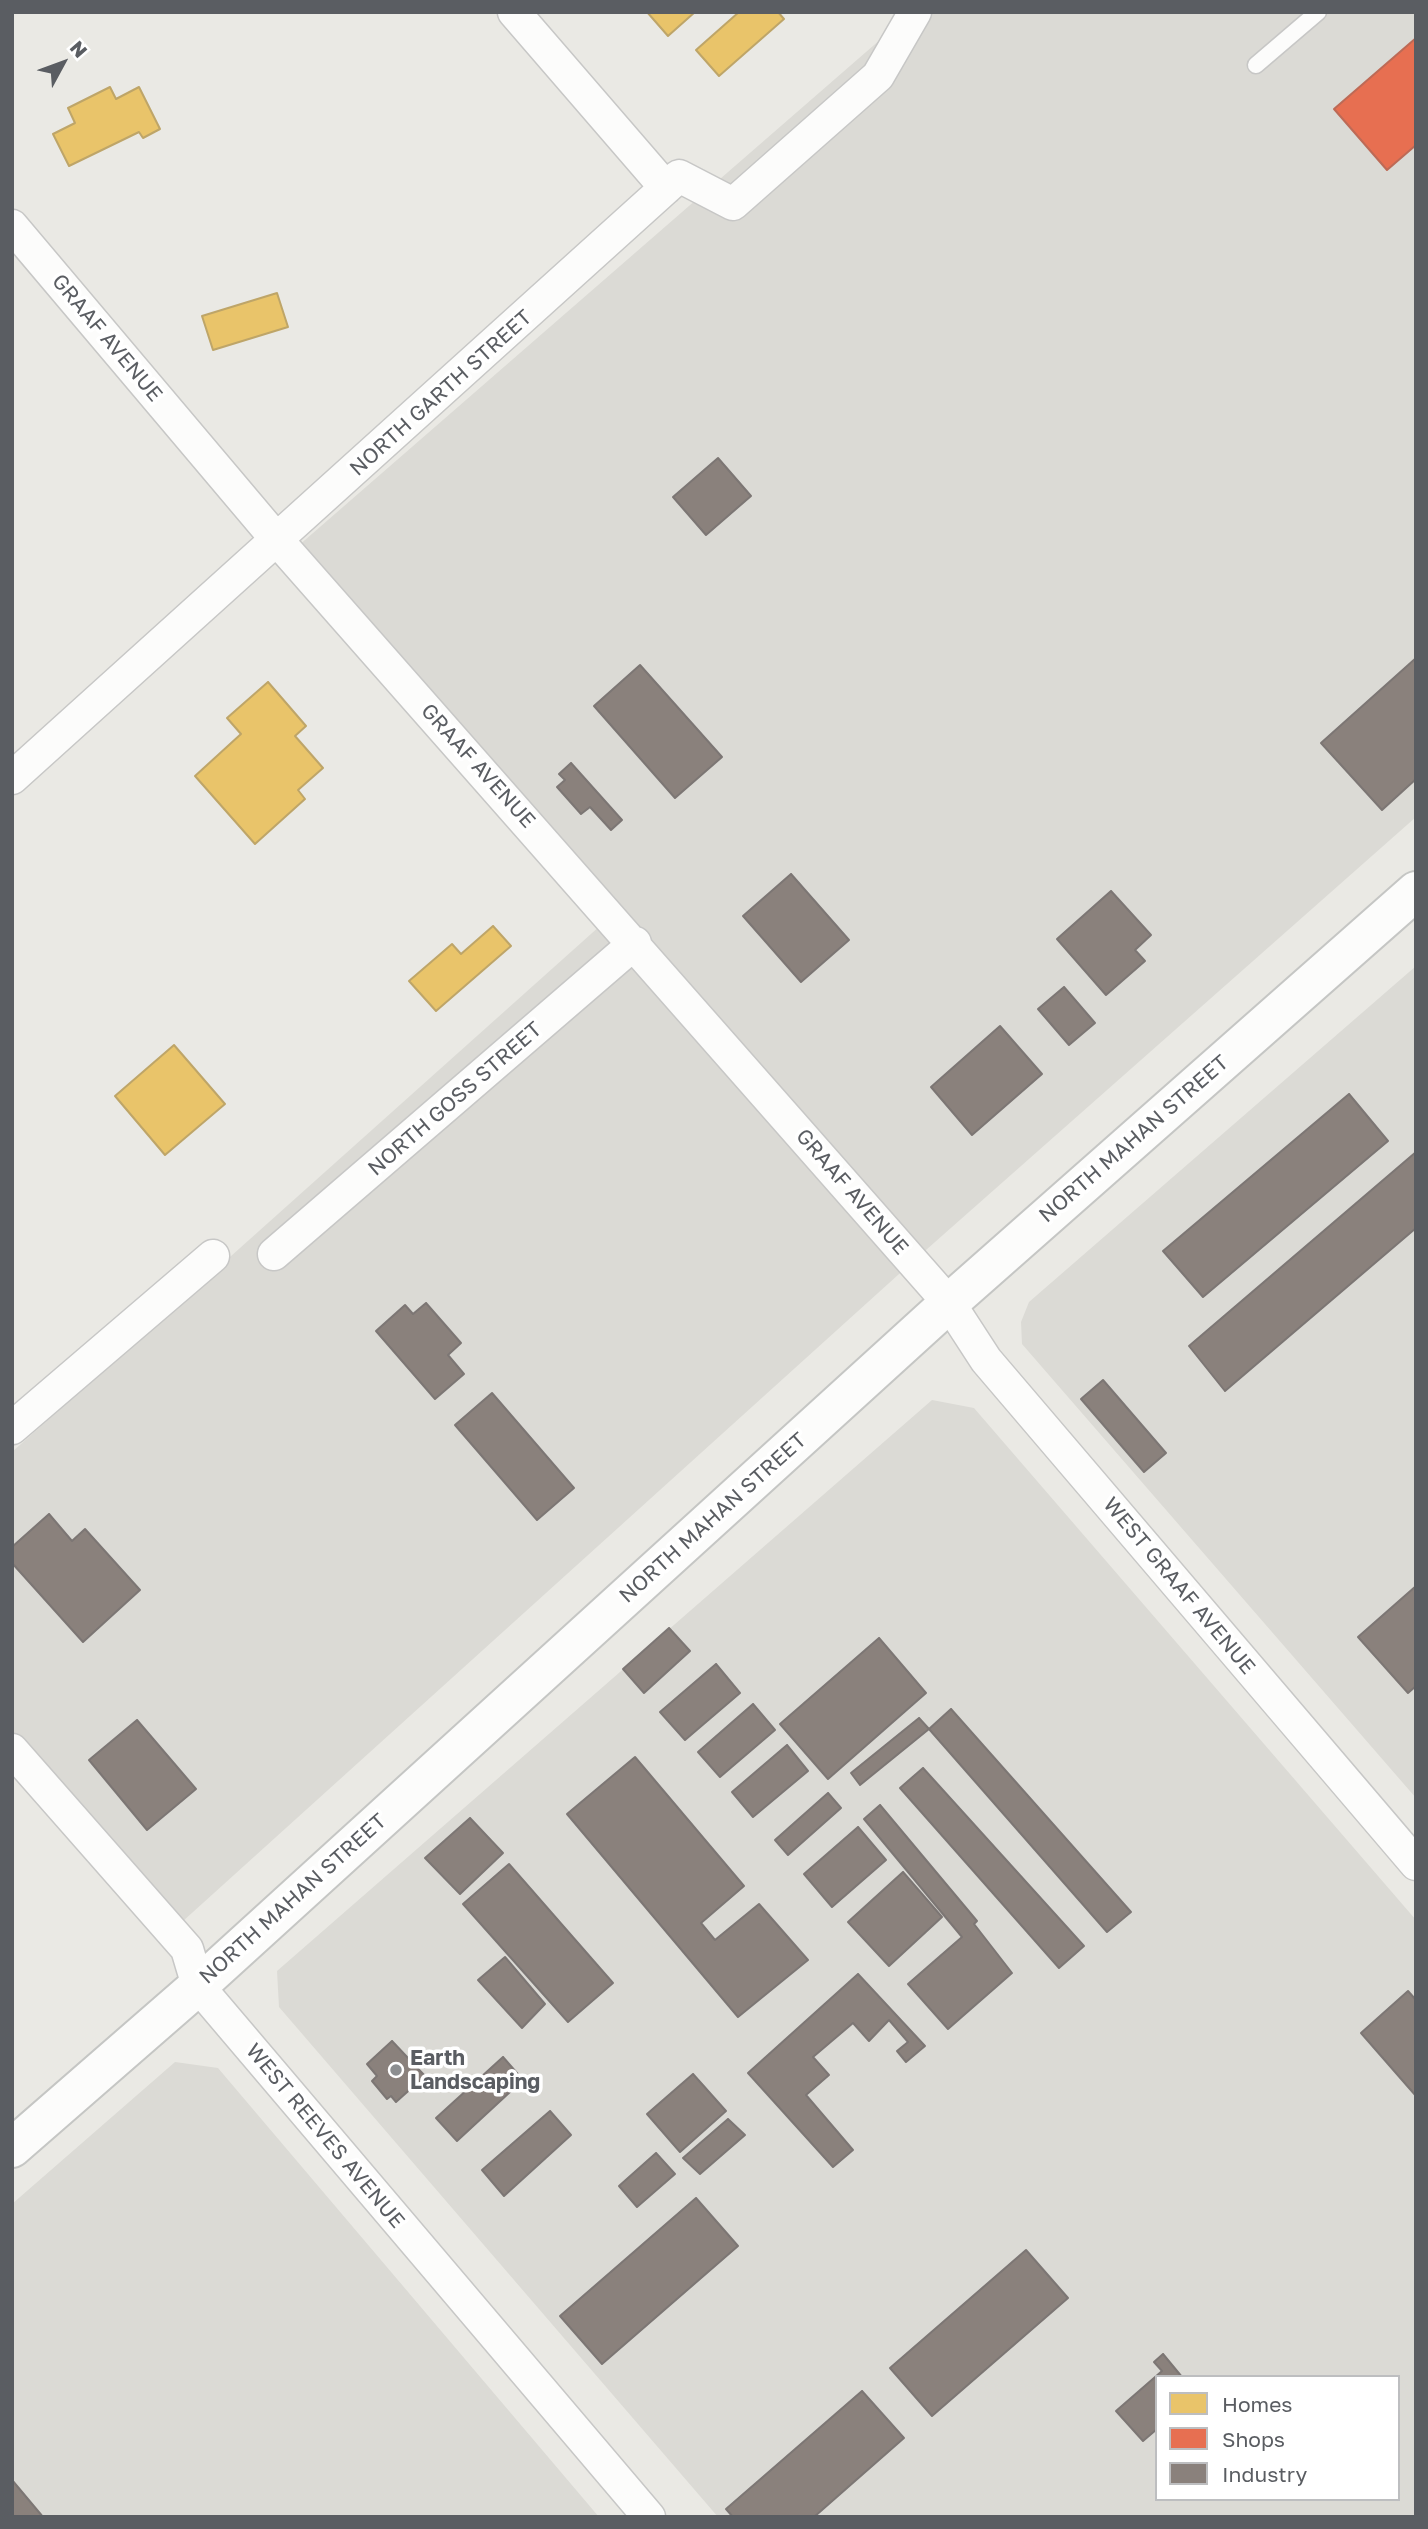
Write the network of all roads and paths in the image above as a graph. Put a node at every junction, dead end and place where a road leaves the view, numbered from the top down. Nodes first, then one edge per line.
1 (514, 12) edge
2 (915, 12) edge
3 (1318, 12) edge
4 (1256, 65) dead end
5 (666, 188) junction
6 (12, 226) edge
7 (278, 541) junction
8 (12, 778) edge
9 (1416, 891) edge
10 (635, 943) junction
11 (274, 1254) dead end
12 (213, 1256) dead end
13 (949, 1303) junction
14 (12, 1428) edge
15 (12, 1750) edge
16 (1416, 1864) edge
17 (198, 1986) junction
18 (12, 2148) edge
19 (649, 2517) edge

1 - 5 street
2 - 5 street
3 - 4 lane
5 - 7 street, NORTH GARTH STREET
6 - 7 street, GRAAF AVENUE
7 - 8 street, NORTH GARTH STREET
7 - 10 street, GRAAF AVENUE
9 - 13 street, NORTH MAHAN STREET
10 - 11 street, NORTH GOSS STREET
10 - 13 street, GRAAF AVENUE
12 - 14 street
13 - 16 street, WEST GRAAF AVENUE
13 - 17 street, NORTH MAHAN STREET
15 - 17 street, WEST REEVES AVENUE
17 - 18 street, NORTH MAHAN STREET
17 - 19 street, WEST REEVES AVENUE

